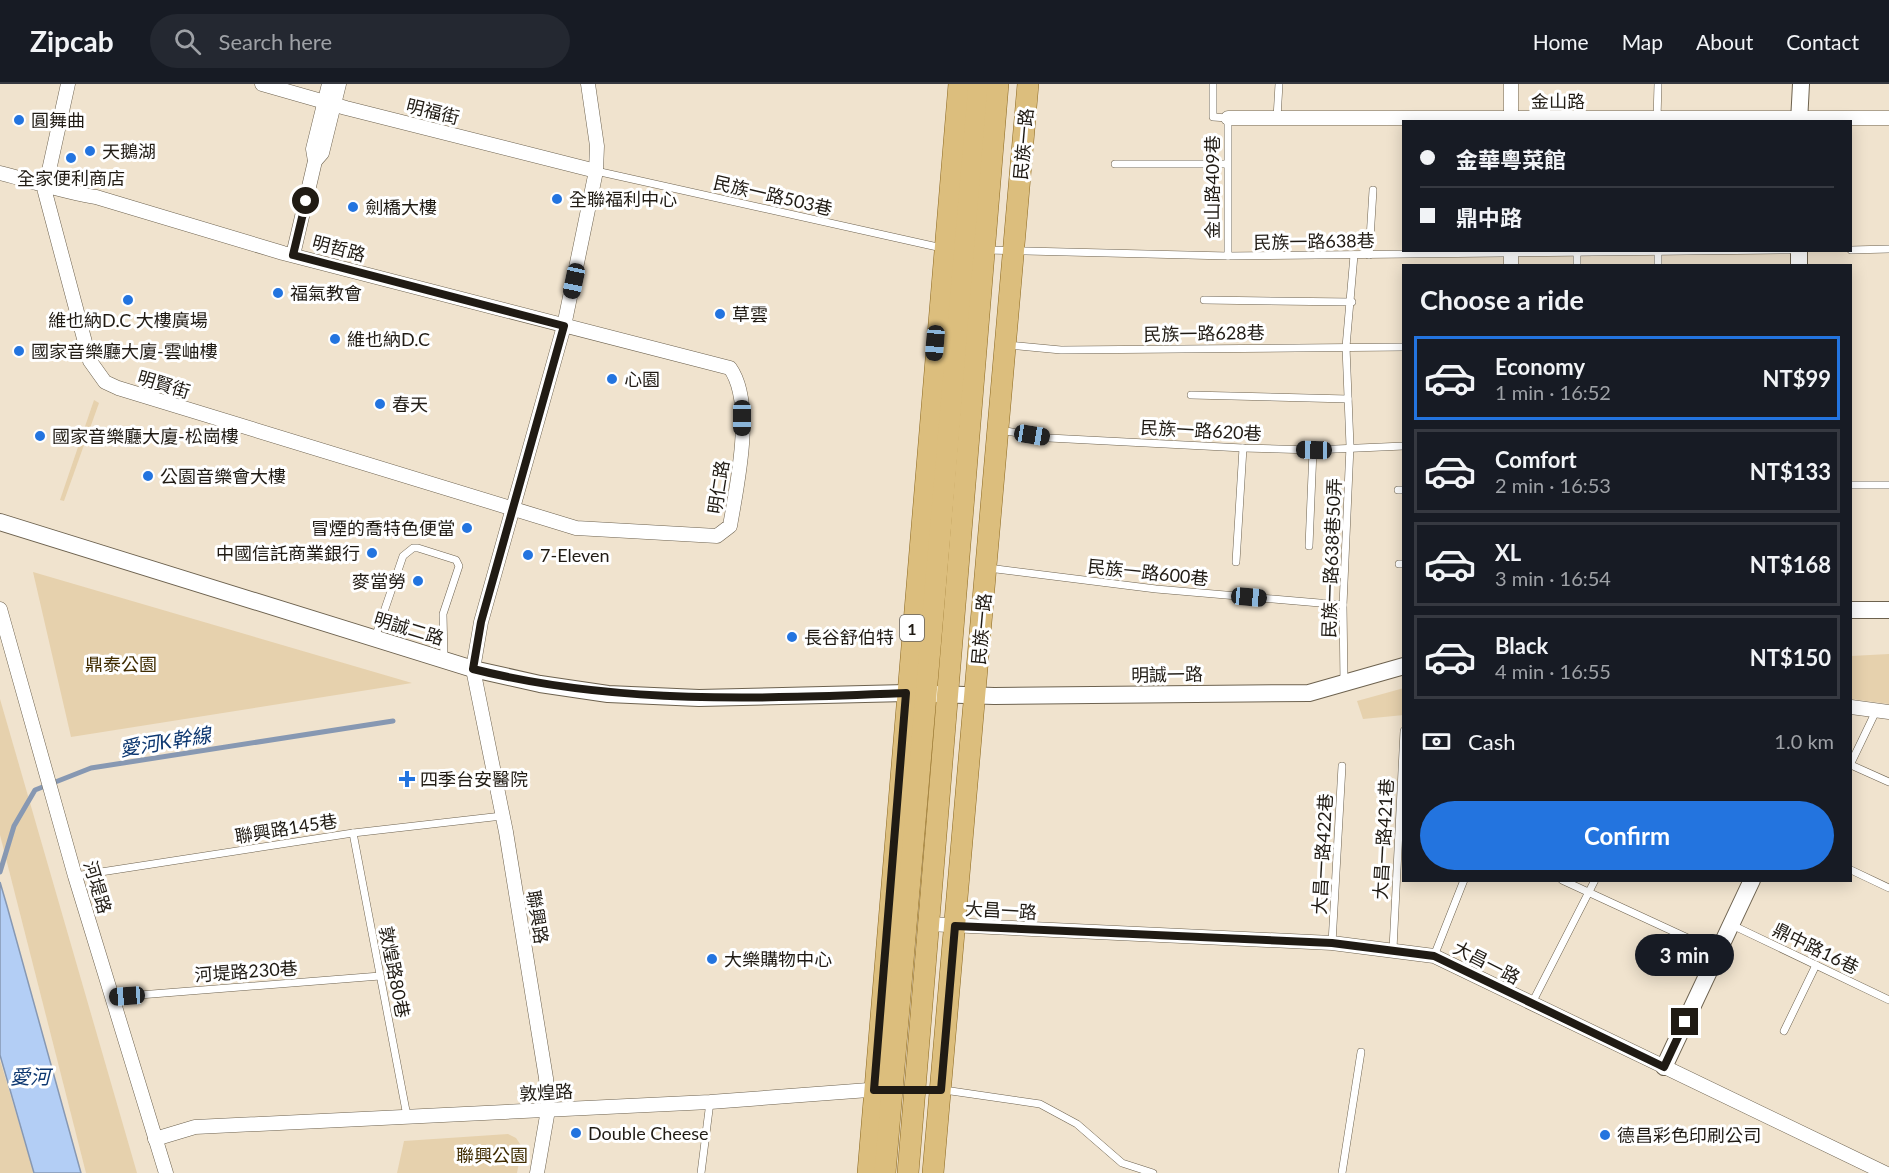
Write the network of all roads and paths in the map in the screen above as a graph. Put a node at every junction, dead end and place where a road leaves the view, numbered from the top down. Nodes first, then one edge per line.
1 (68, 84) edge
2 (262, 84) edge
3 (329, 84) edge
4 (339, 84) edge
5 (588, 84) edge
6 (958, 84) edge
7 (979, 84) edge
8 (998, 84) edge
9 (1028, 84) edge
10 (1213, 84) edge
11 (1279, 84) edge
12 (1511, 84) edge
13 (1658, 84) edge
14 (1801, 84) edge
15 (329, 103) junction
16 (1228, 118) junction
17 (1277, 118) junction
18 (1889, 118) edge
19 (1657, 119) junction
20 (1511, 120) edge
21 (1728, 120) edge
22 (1799, 120) edge
23 (1829, 120) edge
24 (1115, 164) dead end
25 (1227, 164) junction
26 (596, 171) junction
27 (0, 173) edge
28 (0, 181) edge
29 (46, 188) junction
30 (1373, 190) dead end
31 (943, 248) junction
32 (1889, 249) edge
33 (984, 250) junction
34 (1852, 250) edge
35 (1014, 251) junction
36 (1449, 252) edge
37 (1594, 252) edge
38 (1577, 253) junction
39 (293, 255) junction
40 (1354, 255) junction
41 (1369, 255) junction
42 (1228, 256) junction
43 (1511, 256) edge
44 (1577, 264) edge
45 (1204, 300) dead end
46 (1352, 302) junction
47 (564, 326) junction
48 (1005, 345) junction
49 (1346, 347) junction
50 (1402, 347) edge
51 (1191, 395) dead end
52 (1348, 399) junction
53 (937, 440) junction
54 (997, 440) junction
55 (1350, 446) junction
56 (1402, 446) edge
57 (967, 447) junction
58 (1243, 448) junction
59 (1314, 450) junction
60 (1852, 485) edge
61 (1889, 485) edge
62 (512, 509) junction
63 (0, 522) edge
64 (1309, 546) dead end
65 (1236, 562) dead end
66 (986, 567) junction
67 (1343, 606) junction
68 (0, 609) edge
69 (1852, 610) edge
70 (1889, 610) edge
71 (375, 638) junction
72 (444, 660) junction
73 (1402, 667) edge
74 (473, 669) junction
75 (1344, 683) junction
76 (917, 694) junction
77 (949, 694) junction
78 (975, 695) junction
79 (1852, 707) edge
80 (1883, 711) edge
81 (1852, 762) edge
82 (1852, 764) edge
83 (1342, 766) dead end
84 (1402, 771) edge
85 (1889, 782) edge
86 (502, 816) junction
87 (353, 833) junction
88 (1852, 870) edge
89 (75, 876) junction
90 (1463, 882) edge
91 (1566, 882) edge
92 (1594, 882) edge
93 (1751, 882) edge
94 (1889, 888) edge
95 (1588, 892) junction
96 (928, 924) junction
97 (1731, 924) junction
98 (955, 926) junction
99 (1332, 943) junction
100 (1393, 949) junction
101 (1718, 952) junction
102 (1434, 956) junction
103 (1816, 965) junction
104 (380, 976) junction
105 (114, 996) junction
106 (1888, 999) edge
107 (1531, 1005) junction
108 (1784, 1031) dead end
109 (1361, 1052) dead end
110 (1664, 1067) junction
111 (883, 1089) junction
112 (915, 1090) junction
113 (941, 1090) junction
114 (711, 1102) junction
115 (548, 1110) junction
116 (407, 1116) junction
117 (155, 1139) junction
118 (166, 1173) edge
119 (537, 1173) edge
120 (701, 1173) edge
121 (868, 1173) edge
122 (885, 1173) edge
123 (908, 1173) edge
124 (933, 1173) edge
125 (1154, 1173) edge
126 (1342, 1173) edge
127 (1885, 1173) edge

1 - 29 street, 明賢街
2 - 15 street, 明福街
3 - 15 street
4 - 15 street
5 - 26 street
6 - 31 main road, 1
7 - 53 main road, 1
8 - 33 main road, 民族一路
9 - 35 main road, 民族一路
10 - 16 lane
11 - 17 lane
12 - 20 street
13 - 19 lane
14 - 22 street
15 - 26 street, 明福街
15 - 39 street
16 - 17 street, 金山路
16 - 25 lane, 金山路409巷
17 - 20 street, 金山路
18 - 23 street, 金山路
19 - 20 street, 金山路
19 - 21 street, 金山路
24 - 25 lane
25 - 42 lane, 金山路409巷
26 - 31 lane, 民族一路503巷
26 - 47 street
27 - 29 street, 明哲路
28 - 29 street, 明哲路
29 - 39 street, 明哲路
29 - 62 street, 明賢街
30 - 41 lane
31 - 53 main road, 1
32 - 34 lane
33 - 35 lane, 民族一路638巷
33 - 57 main road, 民族一路
35 - 42 lane, 民族一路638巷
35 - 48 main road, 民族一路
36 - 41 lane, 民族一路638巷
36 - 43 lane, 民族一路638巷
37 - 38 lane, 民族一路638巷
38 - 43 lane, 民族一路638巷
38 - 44 lane
39 - 47 street, 明哲路
40 - 41 lane, 民族一路638巷
40 - 42 lane, 民族一路638巷
40 - 46 lane, 民族一路638巷50弄
45 - 46 lane
46 - 49 lane, 民族一路638巷50弄
47 - 62 street
47 - 62 street, 明仁路
48 - 49 lane, 民族一路628巷
48 - 54 main road, 民族一路
49 - 50 lane, 民族一路628巷
49 - 52 lane, 民族一路638巷50弄
51 - 52 lane
52 - 55 lane, 民族一路638巷50弄
53 - 76 main road, 1
54 - 57 main road
54 - 58 lane, 民族一路620巷
54 - 66 main road, 民族一路
55 - 56 lane, 民族一路620巷
55 - 59 lane, 民族一路620巷
55 - 67 lane, 民族一路638巷50弄
57 - 77 main road, 民族一路
58 - 59 lane, 民族一路620巷
58 - 65 lane
59 - 64 lane
60 - 61 lane
62 - 74 street
63 - 71 street, 明誠二路
66 - 67 lane, 民族一路600巷
66 - 78 main road, 民族一路
67 - 75 lane, 民族一路638巷50弄
68 - 89 street, 河堤路
69 - 70 street
71 - 72 street, 明誠二路
71 - 72 lane
72 - 74 street, 明誠二路
73 - 75 street, 明誠一路
74 - 76 street, 明誠二路
74 - 86 street, 聯興路
75 - 78 street, 明誠一路
76 - 77 street, 明誠一路
76 - 111 main road, 1
77 - 78 street, 明誠一路
77 - 96 main road, 民族一路
78 - 98 main road, 民族一路
79 - 80 street
80 - 81 lane
82 - 85 lane
83 - 99 lane, 大昌一路422巷
84 - 100 lane, 大昌一路421巷
86 - 87 lane, 聯興路145巷
86 - 115 street, 聯興路
87 - 89 lane, 聯興路145巷
87 - 104 lane, 敦煌路80巷
88 - 94 lane
89 - 105 street, 河堤路
90 - 102 lane
91 - 95 lane
92 - 95 lane
93 - 97 street
95 - 101 lane
95 - 107 lane
96 - 98 street, 大昌一路
96 - 112 main road, 民族一路
97 - 101 street
97 - 103 lane, 鼎中路16巷
98 - 99 street, 大昌一路
98 - 113 main road, 民族一路
99 - 100 street, 大昌一路
100 - 102 street, 大昌一路
101 - 110 street
102 - 107 street, 大昌一路
103 - 106 lane, 鼎中路16巷
103 - 108 lane
104 - 105 lane, 河堤路230巷
104 - 116 lane, 敦煌路80巷
105 - 117 street, 河堤路
107 - 110 street, 大昌一路
109 - 126 lane
110 - 127 street, 大昌一路
111 - 112 street, 敦煌路
111 - 114 street, 敦煌路
111 - 121 main road, 1
111 - 122 main road, 1
112 - 113 street, 敦煌路
112 - 123 main road, 民族一路
113 - 124 main road, 民族一路
113 - 125 lane
114 - 115 street, 敦煌路
114 - 120 lane
115 - 116 street, 敦煌路
115 - 119 street, 聯興路
116 - 117 street, 敦煌路
117 - 118 street, 河堤路

